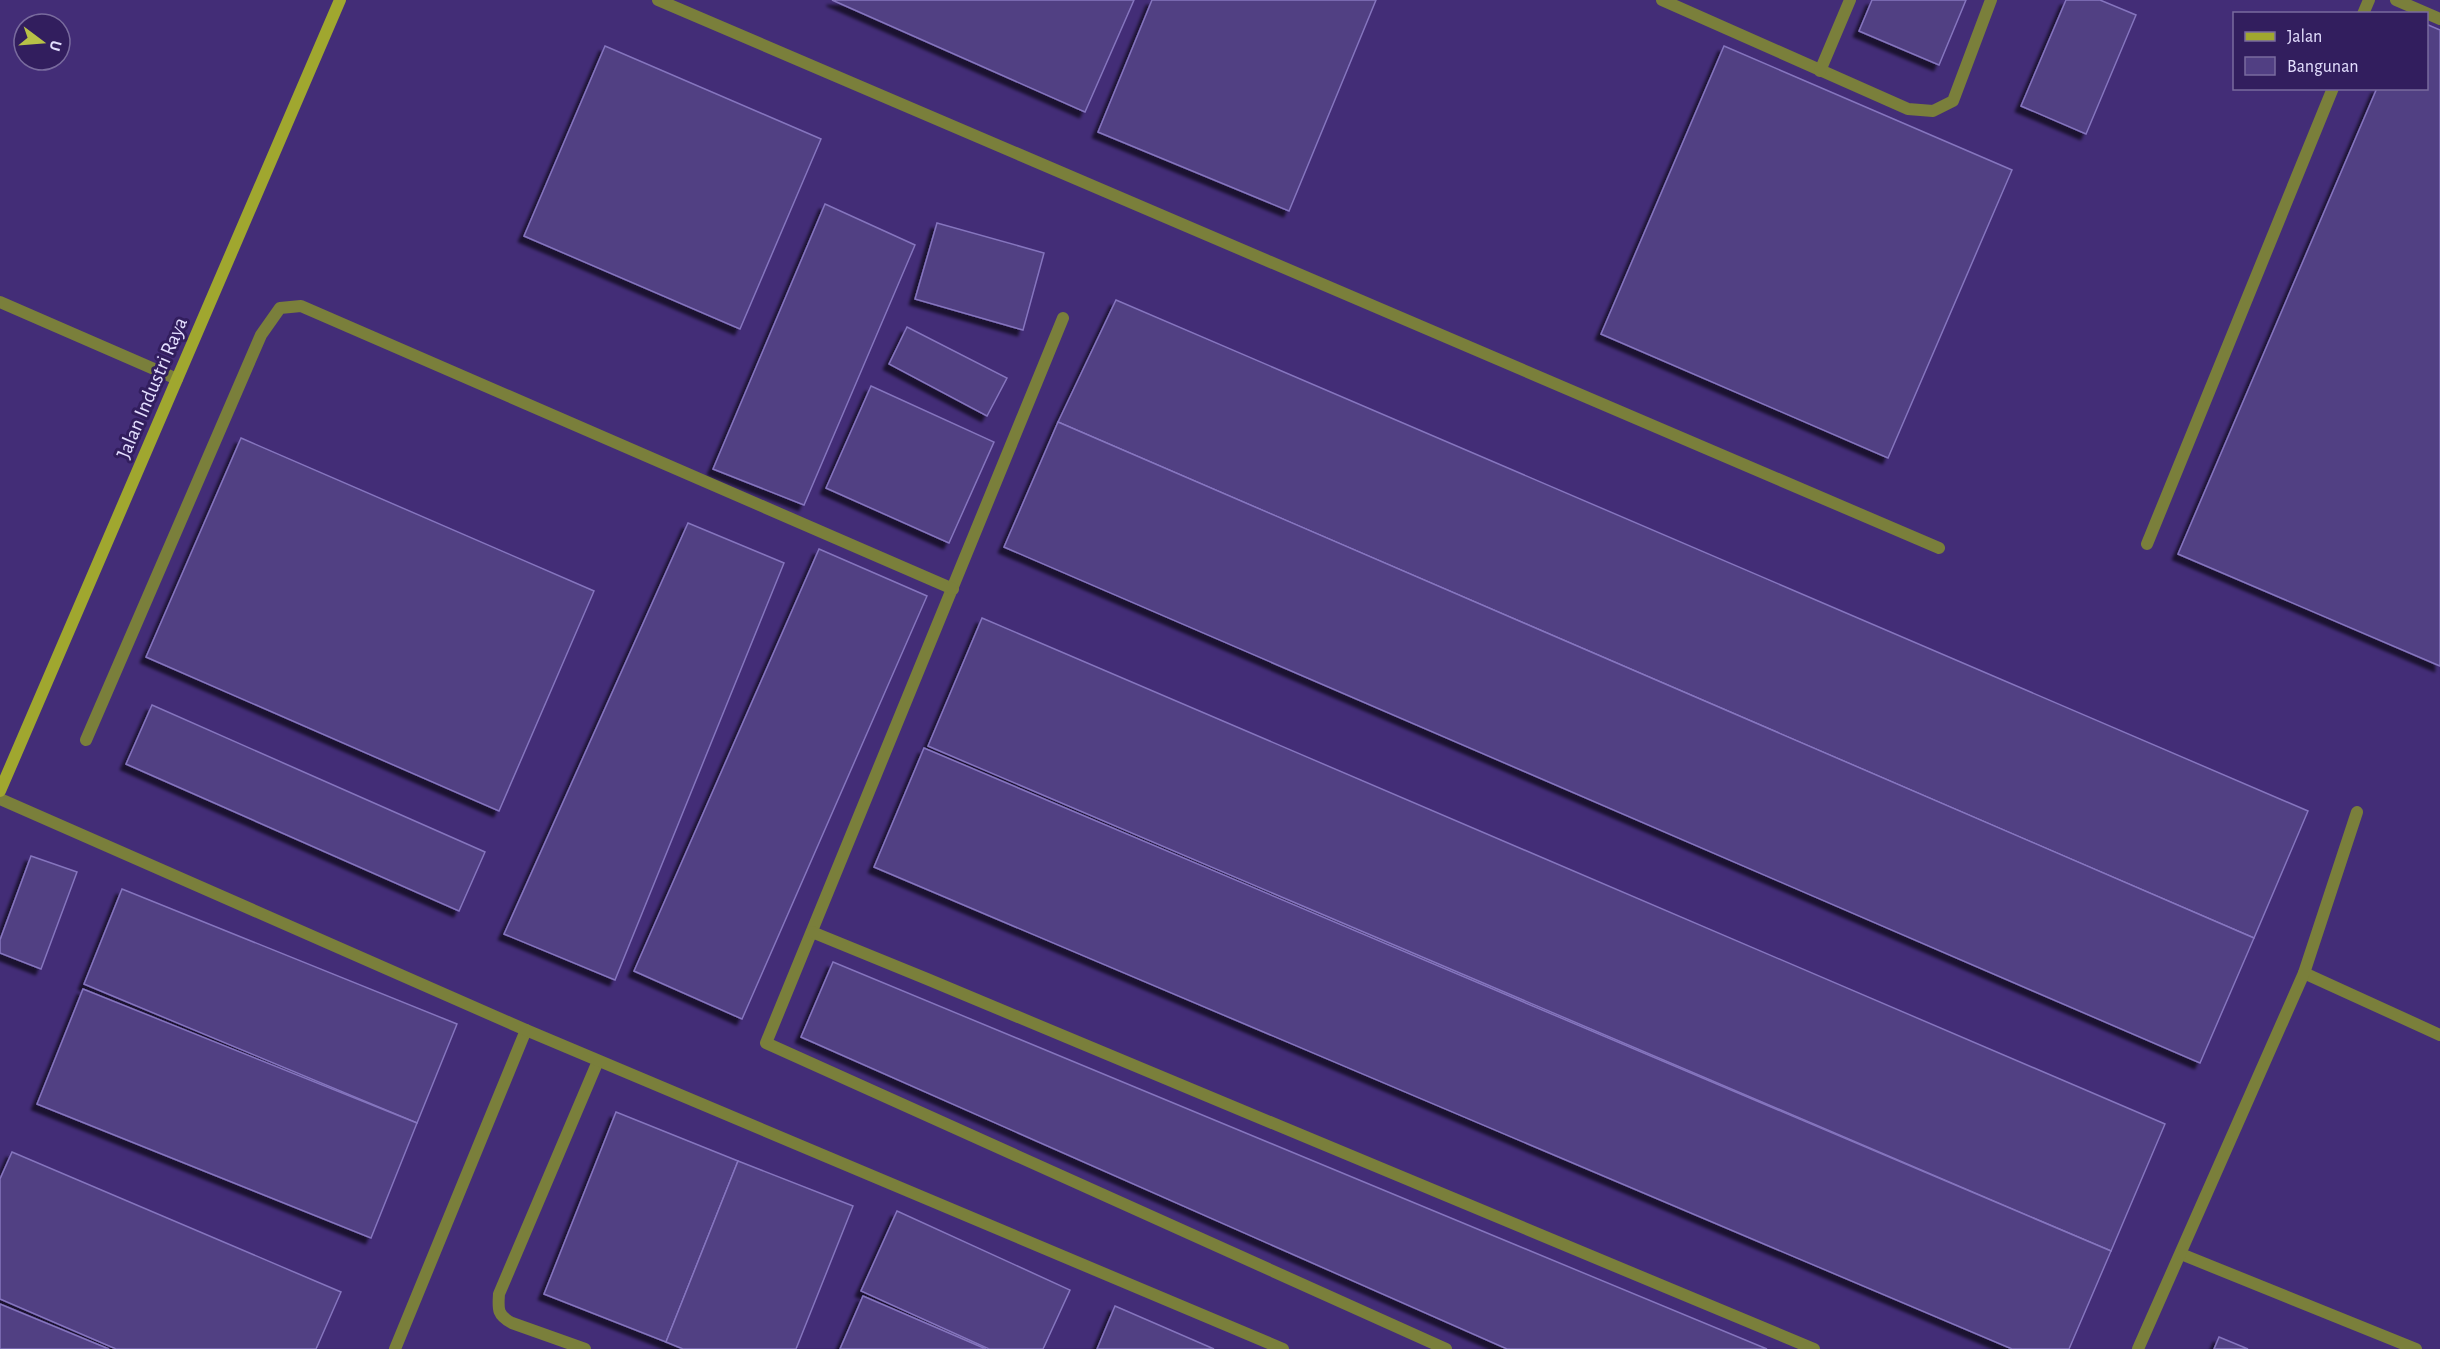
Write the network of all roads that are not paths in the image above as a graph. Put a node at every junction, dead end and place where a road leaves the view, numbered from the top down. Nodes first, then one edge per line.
1 (340, 0) edge
2 (658, 0) edge
3 (1662, 0) edge
4 (1850, 0) edge
5 (1991, 0) edge
6 (2396, 0) edge
7 (2424, 12) edge
8 (1820, 71) junction
9 (2332, 90) edge
10 (0, 302) edge
11 (1063, 318) dead end
12 (177, 379) junction
13 (2147, 544) dead end
14 (1939, 548) dead end
15 (953, 589) junction
16 (86, 740) dead end
17 (0, 791) edge
18 (0, 799) edge
19 (2357, 812) dead end
20 (812, 932) junction
21 (2304, 973) junction
22 (526, 1030) junction
23 (2440, 1035) edge
24 (598, 1060) junction
25 (2181, 1254) junction
26 (395, 1349) edge
27 (585, 1349) edge
28 (1283, 1349) edge
29 (1446, 1349) edge
30 (1814, 1349) edge
31 (2138, 1349) edge
32 (2416, 1349) edge

1 - 12 street, Jalan Industri Raya
2 - 14 street
3 - 8 street
4 - 8 street
5 - 8 street
6 - 7 street
9 - 13 street
10 - 12 street
11 - 15 street
12 - 17 street, Jalan Industri Raya
15 - 16 street
15 - 20 street
18 - 22 street
19 - 21 street
20 - 29 street
20 - 30 street
21 - 23 street
21 - 25 street
22 - 24 street
22 - 26 street
24 - 27 street
24 - 28 street
25 - 31 street
25 - 32 street

